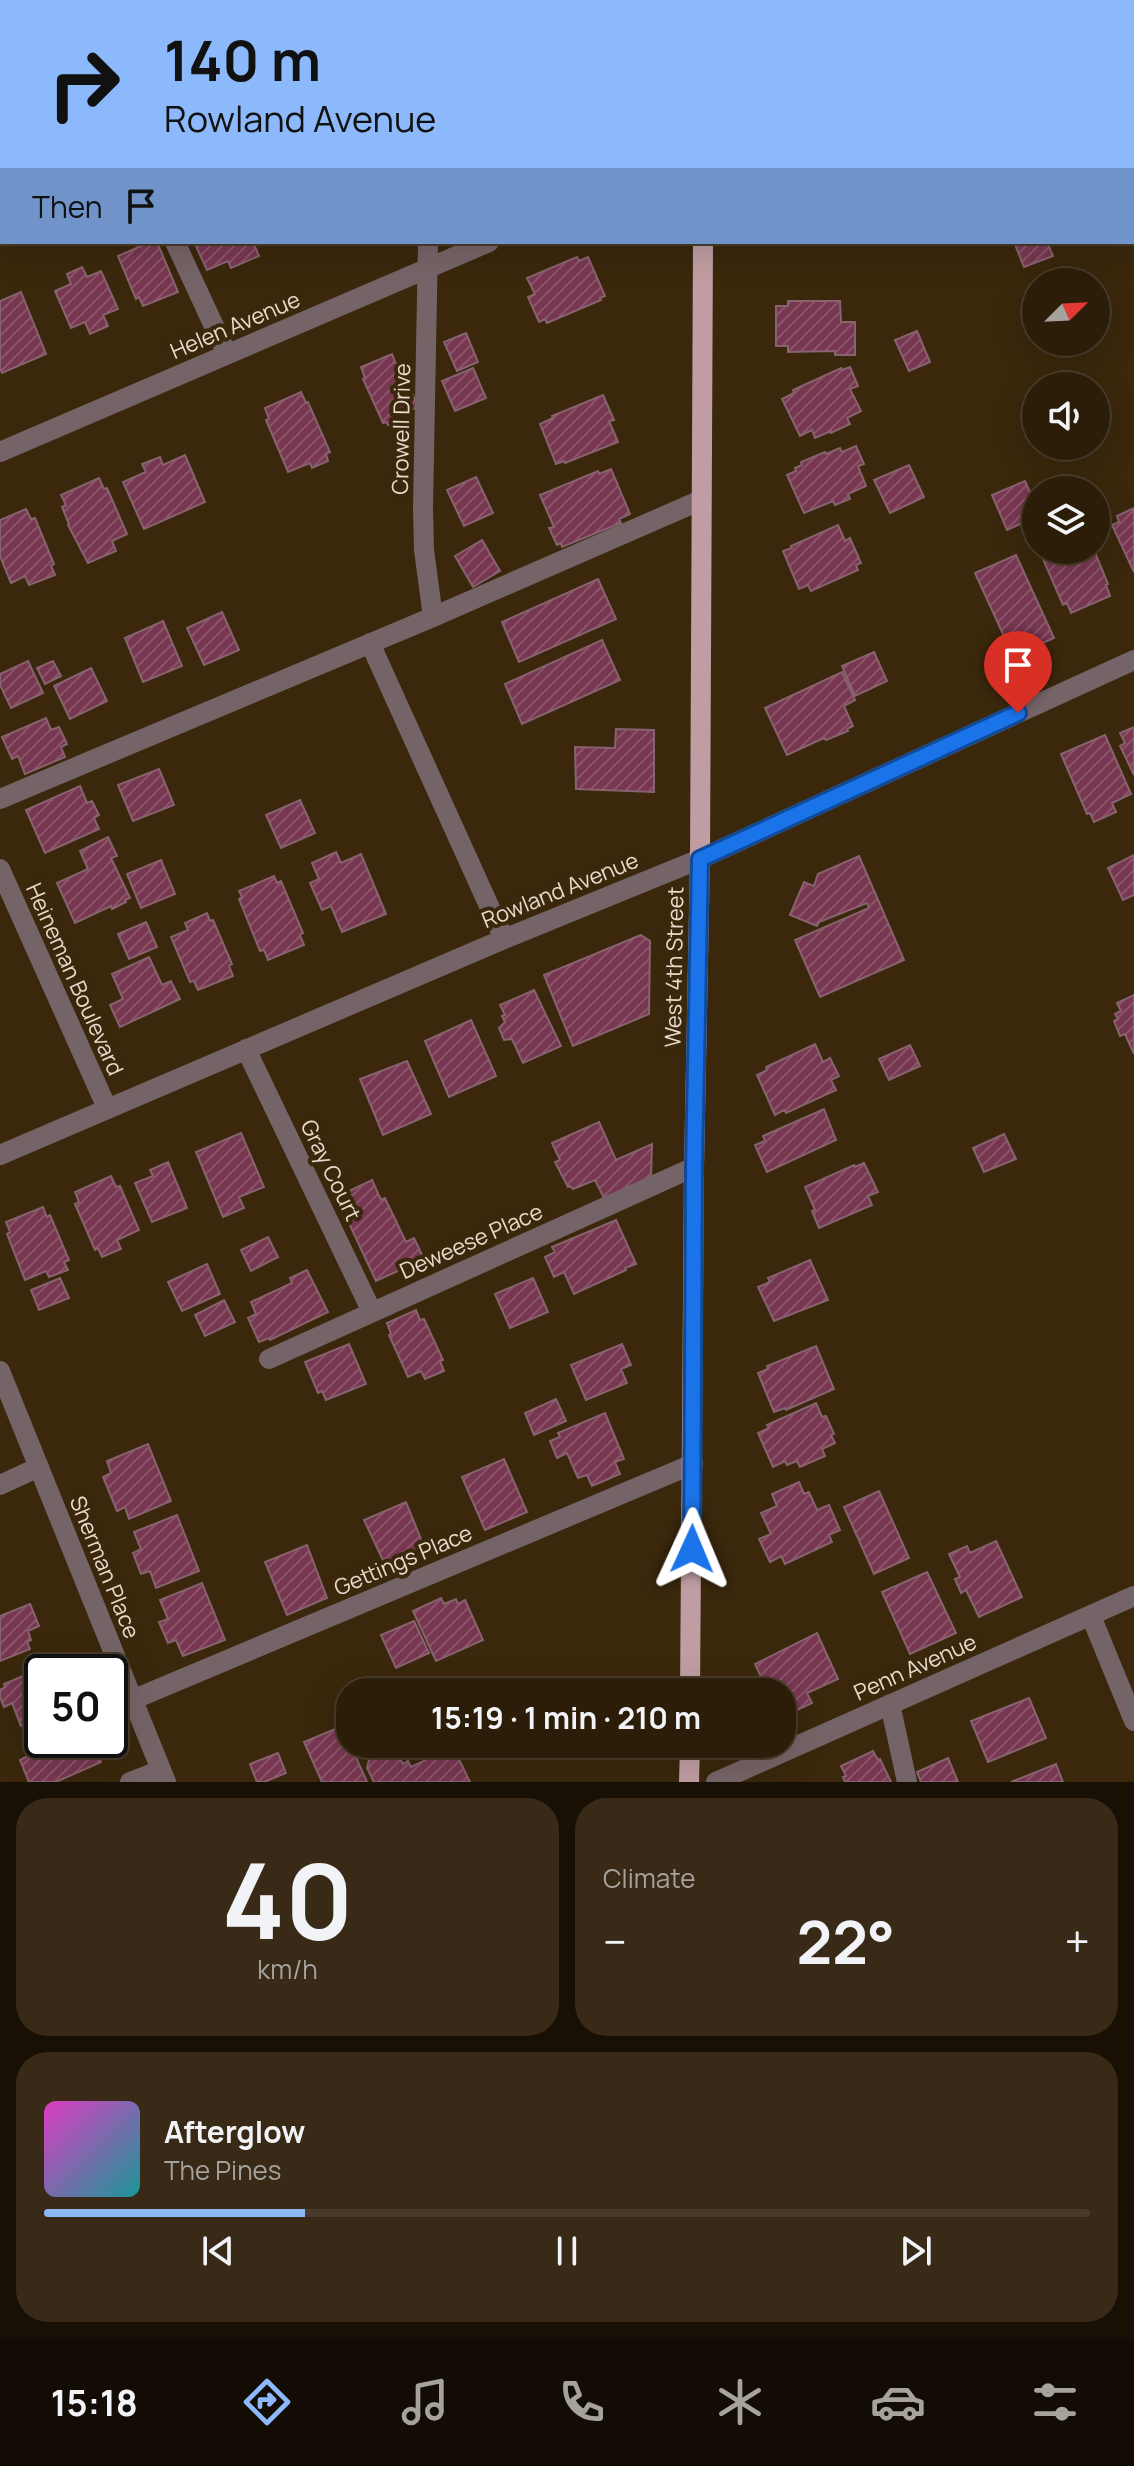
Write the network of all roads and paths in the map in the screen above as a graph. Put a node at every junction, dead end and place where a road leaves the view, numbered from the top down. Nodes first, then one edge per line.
1 (176, 244) edge
2 (428, 244) edge
3 (484, 244) edge
4 (703, 244) edge
5 (428, 268) junction
6 (227, 354) junction
7 (0, 452) edge
8 (701, 500) junction
9 (433, 617) junction
10 (370, 643) junction
11 (1134, 660) edge
12 (0, 799) edge
13 (700, 859) junction
14 (0, 869) edge
15 (504, 939) junction
16 (246, 1049) junction
17 (107, 1108) junction
18 (0, 1155) edge
19 (694, 1167) junction
20 (372, 1312) junction
21 (269, 1359) dead end
22 (0, 1371) edge
23 (693, 1464) junction
24 (39, 1467) junction
25 (0, 1485) edge
26 (1134, 1596) edge
27 (1091, 1616) junction
28 (690, 1678) edge
29 (132, 1700) junction
30 (890, 1704) junction
31 (1134, 1721) edge
32 (690, 1758) edge
33 (163, 1776) edge
34 (130, 1782) edge
35 (689, 1782) edge
36 (716, 1782) edge
37 (907, 1782) edge

1 - 6 street
2 - 5 street, Crowell Drive
3 - 5 street, Helen Avenue
4 - 8 main road, West 4th Street
5 - 6 street, Helen Avenue
5 - 9 street, Crowell Drive
6 - 7 street, Helen Avenue
8 - 9 street
8 - 13 main road, West 4th Street
9 - 10 street
10 - 12 street
10 - 15 street
11 - 13 street, Rowland Avenue
13 - 15 street, Rowland Avenue
13 - 19 main road, West 4th Street
14 - 17 street, Heineman Boulevard
15 - 16 street, Rowland Avenue
16 - 17 street, Rowland Avenue
16 - 20 street, Gray Court
17 - 18 street, Rowland Avenue
19 - 20 street, Deweese Place
19 - 23 main road, West 4th Street
20 - 21 street, Deweese Place
22 - 24 street, Sherman Place
23 - 28 main road, West 4th Street
23 - 29 street, Gettings Place
24 - 25 street
24 - 29 street, Sherman Place
26 - 27 street, Penn Avenue
27 - 30 street, Penn Avenue
27 - 31 street
29 - 33 street, Sherman Place
30 - 36 street, Penn Avenue
30 - 37 street
32 - 35 main road
33 - 34 street

